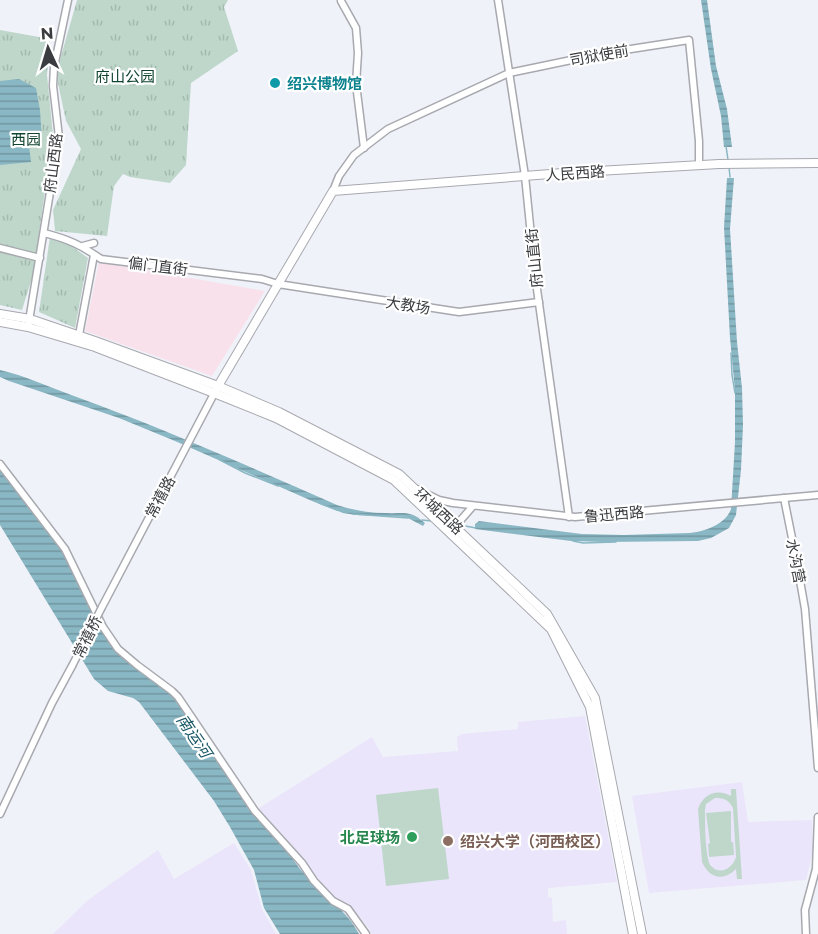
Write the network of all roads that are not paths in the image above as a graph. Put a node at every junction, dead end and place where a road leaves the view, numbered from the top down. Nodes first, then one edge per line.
1 (68, 0) edge
2 (498, 0) edge
3 (341, 1) edge
4 (509, 73) junction
5 (364, 148) junction
6 (818, 163) edge
7 (699, 165) junction
8 (525, 176) junction
9 (333, 191) junction
10 (44, 233) junction
11 (94, 243) dead end
12 (83, 246) junction
13 (0, 248) edge
14 (94, 255) junction
15 (40, 258) junction
16 (278, 284) junction
17 (539, 302) junction
18 (0, 314) edge
19 (0, 322) edge
20 (29, 323) junction
21 (79, 335) junction
22 (216, 389) junction
23 (0, 464) edge
24 (414, 487) junction
25 (818, 495) edge
26 (784, 498) junction
27 (473, 506) junction
28 (569, 517) junction
29 (453, 529) junction
30 (461, 537) junction
31 (102, 607) joint
32 (818, 768) edge
33 (0, 814) edge
34 (818, 817) edge
35 (366, 934) edge
36 (633, 934) edge
37 (642, 934) edge
38 (806, 934) edge

1 - 10 street, 府山西路
2 - 4 street, 府山直街
3 - 5 street
4 - 5 street
4 - 7 street, 司狱使前
4 - 8 street, 府山直街
5 - 9 street
6 - 7 main road, 人民西路
7 - 8 main road, 人民西路
8 - 9 main road, 人民西路
8 - 17 street, 府山直街
9 - 16 main road
10 - 12 street, 偏门直街
10 - 15 street, 府山西路
11 - 12 street
12 - 14 street, 偏门直街
13 - 15 street
14 - 16 street, 偏门直街
14 - 21 street
15 - 20 street, 府山西路
16 - 17 street, 大教场
16 - 22 main road
17 - 28 street, 府山直街
18 - 20 main road, 环城西路
19 - 20 main road, 环城西路
20 - 21 main road, 环城西路
20 - 22 main road, 环城西路
21 - 22 main road, 环城西路
22 - 24 main road, 环城西路
22 - 29 main road, 环城西路
22 - 31 street, 常禧路
23 - 35 street
24 - 27 street, 鲁迅西路
24 - 29 main road, 环城西路
25 - 26 street, 鲁迅西路
26 - 28 street, 鲁迅西路
26 - 32 street, 水沟营
27 - 28 street, 鲁迅西路
27 - 29 street
29 - 30 main road, 环城西路
30 - 36 main road, 环城西路
30 - 37 main road, 环城西路
31 - 33 street, 常禧桥, bridge
34 - 38 street

